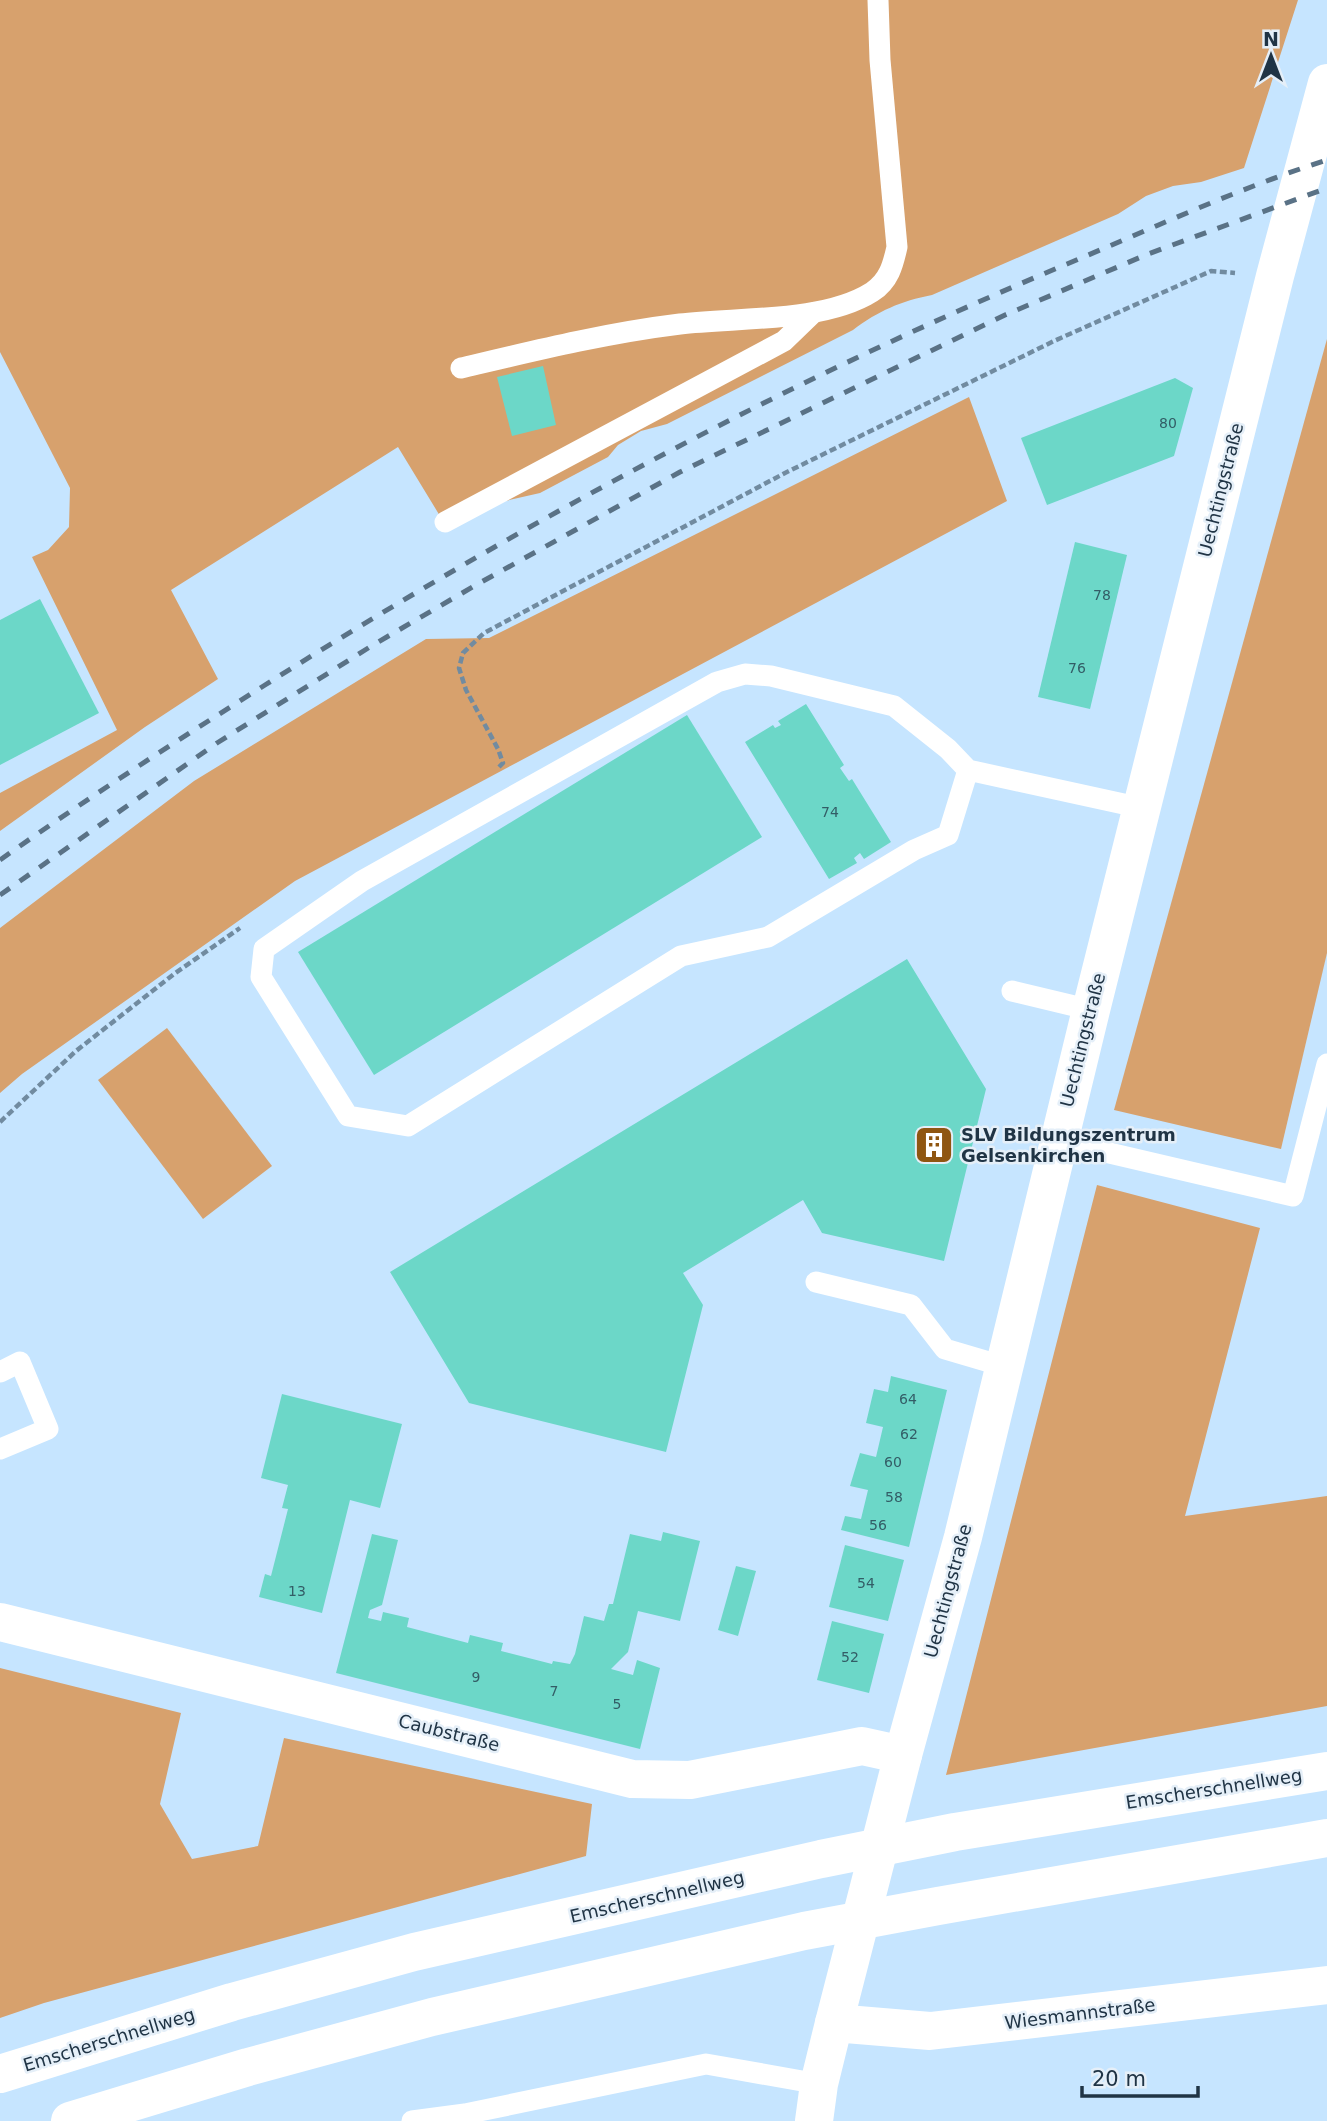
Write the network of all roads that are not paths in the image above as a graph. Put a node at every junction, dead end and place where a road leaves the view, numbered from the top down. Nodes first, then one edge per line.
1 (878, 0) edge
2 (1327, 83) edge
3 (813, 313) junction
4 (461, 368) dead end
5 (445, 522) dead end
6 (968, 770) junction
7 (1142, 808) junction
8 (1012, 991) dead end
9 (1091, 1010) junction
10 (1327, 1064) edge
11 (1058, 1141) junction
12 (816, 1282) dead end
13 (1006, 1367) junction
14 (0, 1372) edge
15 (0, 1449) edge
16 (0, 1622) edge
17 (903, 1755) junction
18 (1327, 1771) edge
19 (1327, 1838) edge
20 (1327, 1985) edge
21 (834, 2023) junction
22 (0, 2074) edge
23 (819, 2084) junction
24 (70, 2121) edge
25 (412, 2121) edge
26 (814, 2121) edge

1 - 3 lane
2 - 7 main road, Uechtingstraße
3 - 4 lane
3 - 5 lane
6 - 6 lane
6 - 7 lane
7 - 9 main road, Uechtingstraße
8 - 9 lane
9 - 11 main road, Uechtingstraße
10 - 11 lane
11 - 13 main road, Uechtingstraße
12 - 13 lane
13 - 17 main road, Uechtingstraße
14 - 15 lane
16 - 17 main road, Caubstraße
17 - 21 main road, Uechtingstraße
18 - 22 main road, Emscherschnellweg
19 - 24 main road
20 - 21 main road, Wiesmannstraße
21 - 23 main road, Uechtingstraße
23 - 25 lane
23 - 26 main road, Uechtingstraße

